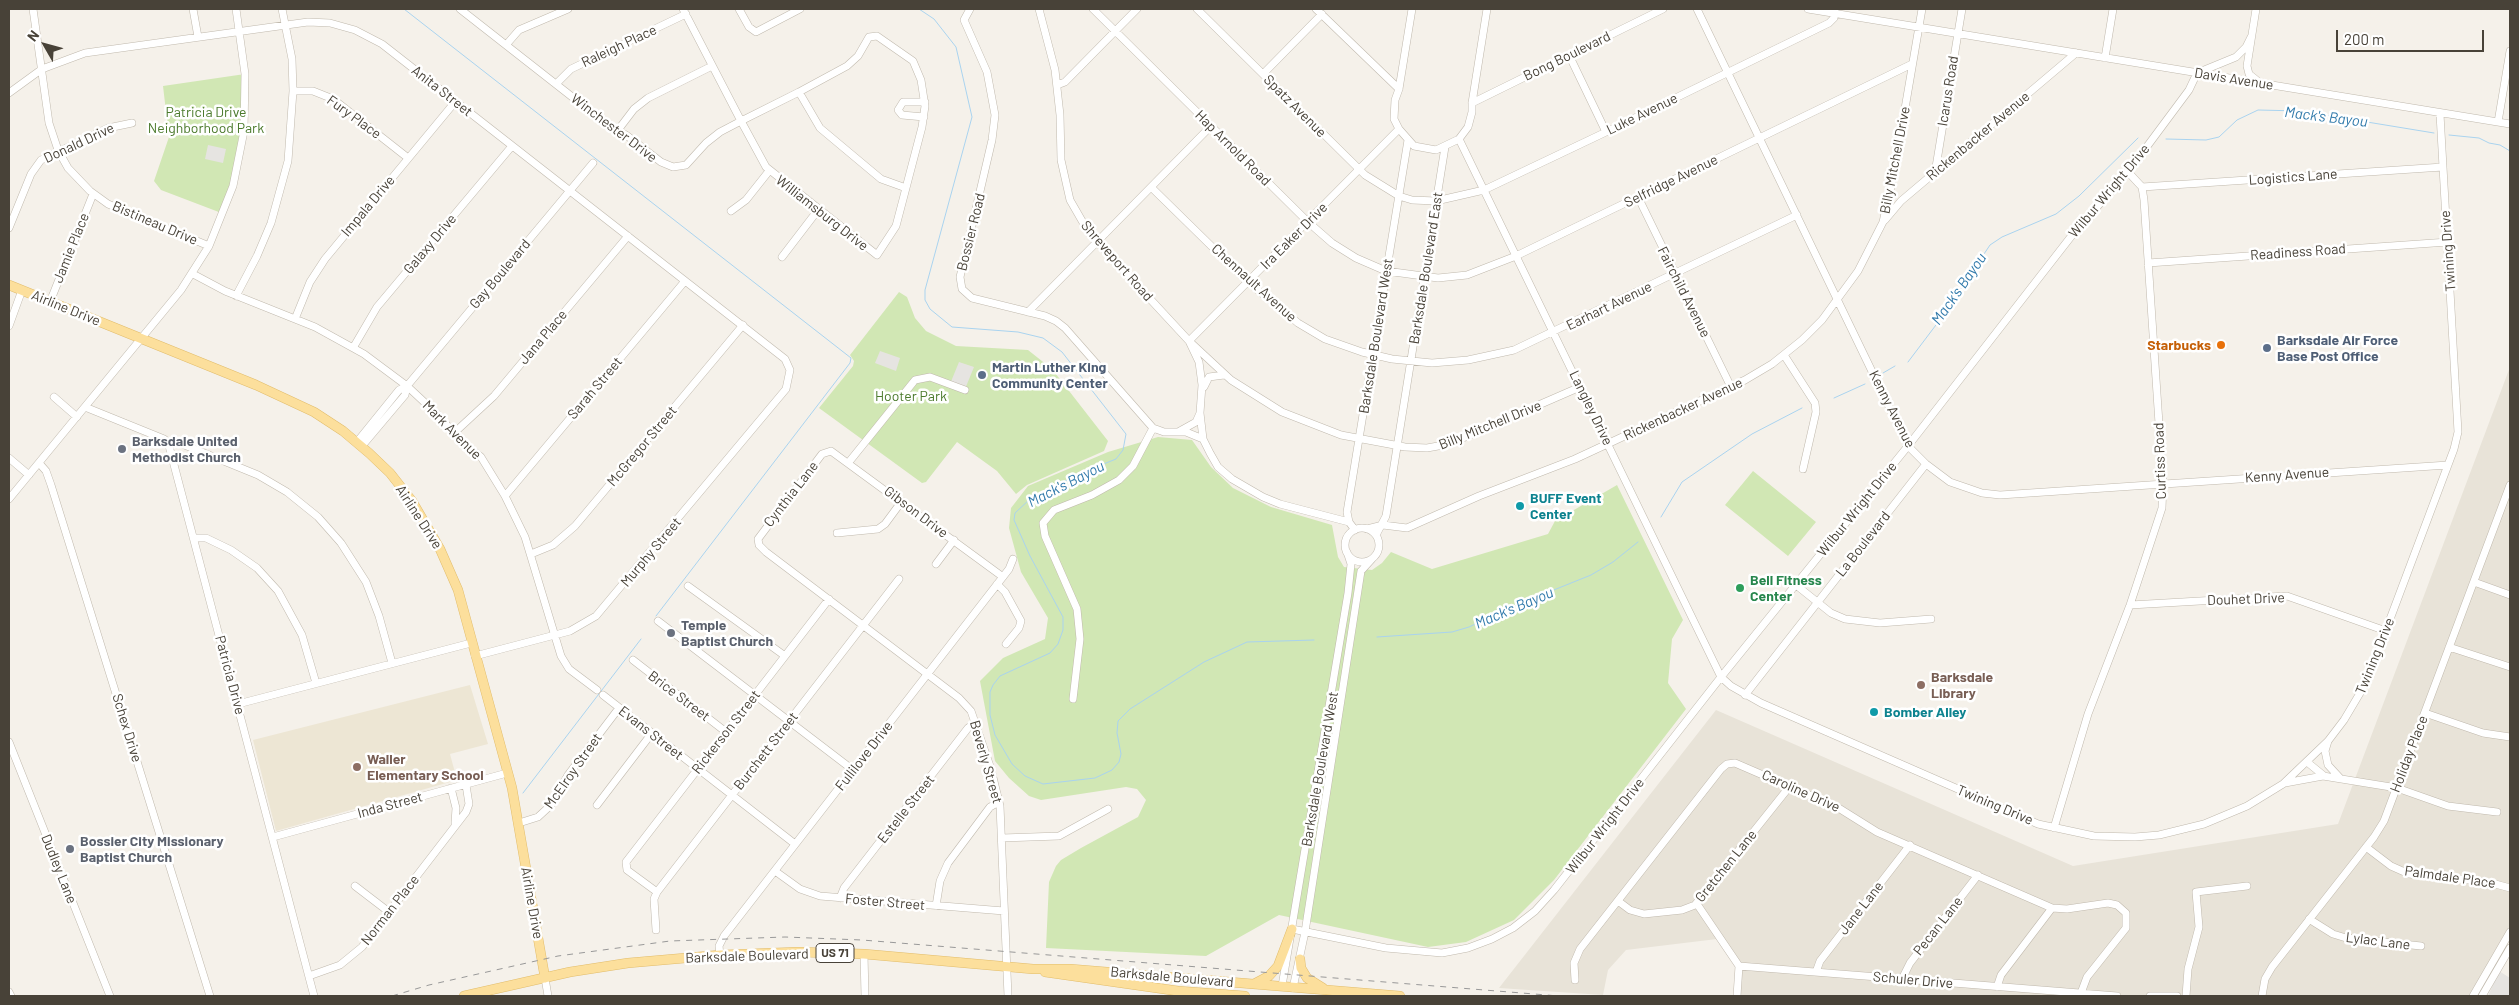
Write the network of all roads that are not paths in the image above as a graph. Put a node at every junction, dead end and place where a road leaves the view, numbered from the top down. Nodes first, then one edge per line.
1 (33, 9) edge
2 (194, 9) edge
3 (236, 9) edge
4 (282, 9) edge
5 (460, 9) edge
6 (568, 9) edge
7 (739, 9) edge
8 (800, 9) edge
9 (970, 9) edge
10 (1039, 9) edge
11 (1093, 9) edge
12 (1137, 9) edge
13 (1196, 9) edge
14 (1316, 9) edge
15 (1412, 9) edge
16 (1487, 9) edge
17 (1663, 9) edge
18 (1697, 9) edge
19 (1808, 9) edge
20 (1922, 9) edge
21 (1962, 9) edge
22 (2113, 9) edge
23 (2256, 9) edge
24 (1834, 11) edge
25 (685, 12) edge
26 (1322, 14) junction
27 (286, 25) junction
28 (1919, 26) junction
29 (1115, 31) junction
30 (240, 32) junction
31 (1958, 33) junction
32 (872, 36) joint
33 (198, 37) junction
34 (2251, 37) junction
35 (506, 45) junction
36 (2510, 51) edge
37 (2076, 53) junction
38 (1569, 55) junction
39 (2105, 58) junction
40 (1912, 64) junction
41 (712, 66) junction
42 (42, 69) junction
43 (1728, 72) junction
44 (2197, 73) junction
45 (1263, 74) junction
46 (556, 84) junction
47 (1057, 85) junction
48 (2267, 85) junction
49 (1399, 89) junction
50 (293, 90) junction
51 (799, 92) junction
52 (9, 93) edge
53 (455, 102) junction
54 (924, 102) junction
55 (1472, 103) junction
56 (2440, 114) junction
57 (924, 116) junction
58 (741, 122) junction
59 (2498, 122) junction
60 (132, 123) dead end
61 (2510, 124) edge
62 (1211, 126) junction
63 (1398, 129) junction
64 (618, 130) junction
65 (1606, 132) junction
66 (1760, 137) junction
67 (1407, 139) junction
68 (1459, 140) junction
69 (512, 146) junction
70 (1445, 147) junction
71 (58, 150) junction
72 (408, 158) junction
73 (593, 163) dead end
74 (2443, 167) junction
75 (1359, 169) junction
76 (769, 171) junction
77 (2128, 172) junction
78 (1935, 173) junction
79 (1151, 187) junction
80 (2142, 187) junction
81 (906, 188) junction
82 (1484, 190) junction
83 (570, 191) junction
84 (93, 194) junction
85 (1399, 196) junction
86 (1638, 197) junction
87 (1436, 201) junction
88 (818, 210) junction
89 (731, 211) dead end
90 (1797, 216) junction
91 (1308, 222) junction
92 (1883, 222) junction
93 (9, 228) edge
94 (628, 236) junction
95 (1097, 242) junction
96 (2448, 242) junction
97 (209, 246) junction
98 (1516, 256) junction
99 (782, 257) dead end
100 (2148, 263) junction
101 (1386, 271) junction
102 (193, 274) junction
103 (1674, 274) junction
104 (1424, 277) junction
105 (685, 281) junction
106 (1248, 282) junction
107 (9, 285) edge
108 (22, 290) junction
109 (236, 296) junction
110 (1838, 300) junction
111 (50, 302) junction
112 (1028, 312) junction
113 (295, 319) junction
114 (743, 325) junction
115 (9, 326) edge
116 (1554, 332) junction
117 (142, 339) junction
118 (1189, 341) junction
119 (353, 348) junction
120 (1373, 355) junction
121 (1784, 355) junction
122 (1411, 361) junction
123 (1226, 376) junction
124 (407, 386) junction
125 (1580, 387) junction
126 (1731, 387) junction
127 (786, 389) joint
128 (965, 390) dead end
129 (1203, 392) junction
130 (54, 397) dead end
131 (85, 407) junction
132 (1200, 412) junction
133 (77, 416) junction
134 (1152, 428) junction
135 (1178, 432) junction
136 (454, 433) junction
137 (1203, 439) junction
138 (1359, 439) junction
139 (168, 442) junction
140 (359, 444) junction
141 (1608, 444) junction
142 (1397, 446) junction
143 (1908, 446) junction
144 (829, 450) joint
145 (9, 458) edge
146 (849, 462) junction
147 (39, 463) junction
148 (1926, 464) junction
149 (2448, 465) junction
150 (1803, 469) dead end
151 (29, 475) junction
152 (2163, 483) junction
153 (2510, 485) edge
154 (505, 496) junction
155 (9, 499) edge
156 (902, 501) junction
157 (1349, 522) junction
158 (1383, 525) junction
159 (1367, 529) junction
160 (1355, 530) junction
161 (837, 533) dead end
162 (1376, 535) junction
163 (194, 538) junction
164 (954, 540) junction
165 (758, 542) joint
166 (1347, 552) junction
167 (531, 554) junction
168 (1013, 559) dead end
169 (1372, 559) junction
170 (936, 564) dead end
171 (1003, 577) junction
172 (899, 579) dead end
173 (2474, 582) junction
174 (998, 584) junction
175 (1796, 585) junction
176 (688, 586) dead end
177 (2510, 595) edge
178 (829, 599) junction
179 (1818, 603) junction
180 (2130, 605) junction
181 (1931, 619) dead end
182 (658, 621) dead end
183 (864, 625) junction
184 (2386, 631) junction
185 (555, 635) junction
186 (471, 643) junction
187 (1006, 644) dead end
188 (2449, 647) junction
189 (475, 656) junction
190 (784, 656) junction
191 (633, 660) dead end
192 (392, 664) junction
193 (2510, 667) edge
194 (927, 674) junction
195 (1721, 677) junction
196 (316, 683) junction
197 (600, 692) joint
198 (755, 694) junction
199 (1745, 695) junction
200 (1073, 699) dead end
201 (238, 704) junction
202 (619, 708) junction
203 (2425, 712) junction
204 (790, 721) junction
205 (976, 722) junction
206 (726, 732) junction
207 (652, 733) junction
208 (2510, 737) edge
209 (2328, 741) junction
210 (9, 742) edge
211 (2307, 762) junction
212 (698, 768) junction
213 (853, 770) junction
214 (507, 773) junction
215 (2323, 776) junction
216 (2340, 778) junction
217 (2282, 784) junction
218 (466, 785) junction
219 (1790, 786) junction
220 (451, 788) junction
221 (2397, 788) junction
222 (732, 795) junction
223 (999, 802) junction
224 (597, 805) dead end
225 (1108, 808) dead end
226 (2497, 812) dead end
227 (455, 823) junction
228 (519, 823) junction
229 (2054, 828) junction
230 (273, 837) junction
231 (1002, 838) junction
232 (796, 844) junction
233 (1910, 846) junction
234 (2366, 847) junction
235 (775, 871) junction
236 (1978, 875) junction
237 (356, 886) dead end
238 (2246, 886) dead end
239 (2510, 888) edge
240 (657, 892) junction
241 (840, 898) junction
242 (1618, 901) junction
243 (1697, 904) junction
244 (936, 906) junction
245 (2052, 908) junction
246 (1004, 911) junction
247 (389, 912) junction
248 (2309, 919) junction
249 (1292, 929) junction
250 (656, 930) dead end
251 (1305, 932) junction
252 (2510, 932) edge
253 (2421, 946) dead end
254 (2510, 948) edge
255 (864, 954) junction
256 (720, 955) junction
257 (1300, 959) junction
258 (2493, 961) junction
259 (1006, 966) junction
260 (1738, 966) junction
261 (2500, 966) junction
262 (1033, 969) junction
263 (1816, 972) junction
264 (309, 976) junction
265 (545, 978) junction
266 (1179, 978) junction
267 (1902, 978) junction
268 (1575, 980) dead end
269 (1252, 984) junction
270 (1282, 986) junction
271 (1997, 987) junction
272 (2478, 987) junction
273 (1328, 990) junction
274 (9, 992) edge
275 (1292, 992) edge
276 (2081, 993) junction
277 (1178, 994) edge
278 (2484, 994) edge
279 (11, 996) edge
280 (110, 996) edge
281 (210, 996) edge
282 (314, 996) edge
283 (464, 996) edge
284 (548, 996) edge
285 (865, 996) edge
286 (1008, 996) edge
287 (1233, 996) edge
288 (1245, 996) edge
289 (1280, 996) edge
290 (1395, 996) edge
291 (1400, 996) edge
292 (1737, 996) edge
293 (2117, 996) edge
294 (2150, 996) edge
295 (2176, 996) edge
296 (2186, 996) edge
297 (2262, 996) edge
298 (2473, 996) edge

1 - 42 street, Bistineau Drive
2 - 33 street
3 - 30 street
4 - 27 street
5 - 35 street, Winchester Drive
6 - 35 street
7 - 8 street
9 - 112 street, Bossier Road
10 - 47 street, Shreveport Road
11 - 29 street, Hap Arnold Road
12 - 29 street
13 - 45 street, Spatz Avenue
14 - 26 street
15 - 49 street
16 - 55 street
17 - 38 street, Bong Boulevard
18 - 43 street, Kenny Avenue
19 - 24 street, Davis Avenue
20 - 28 street, Billy Mitchell Drive
21 - 31 street, Icarus Road
22 - 39 street
23 - 34 street
24 - 28 street, Davis Avenue
24 - 43 street, Luke Avenue
25 - 41 street, Williamsburg Drive
25 - 46 street, Raleigh Place
26 - 45 street
26 - 49 street
27 - 30 street, Anita Street
27 - 50 street
27 - 53 street, Anita Street
28 - 31 street, Davis Avenue
28 - 40 street, Billy Mitchell Drive
29 - 47 street
29 - 62 street, Hap Arnold Road
30 - 33 street, Anita Street
30 - 97 street
31 - 37 street, Davis Avenue
31 - 78 street, Icarus Road
32 - 51 street, Winchester Drive
32 - 54 street, Williamsburg Drive
33 - 42 street, Anita Street
34 - 44 street
34 - 48 street
35 - 46 street, Winchester Drive
36 - 59 street
37 - 39 street, Davis Avenue
37 - 78 street, Rickenbacker Avenue
38 - 55 street, Bong Boulevard
38 - 65 street
39 - 44 street, Davis Avenue
40 - 66 street, Selfridge Avenue
40 - 92 street, Billy Mitchell Drive
41 - 58 street, Williamsburg Drive
41 - 64 street
42 - 52 street, Anita Street
42 - 71 street, Bistineau Drive
43 - 65 street, Luke Avenue
43 - 66 street, Kenny Avenue
44 - 48 street, Davis Avenue
44 - 77 street, Wilbur Wright Drive
45 - 75 street, Spatz Avenue
46 - 64 street, Winchester Drive
47 - 95 street, Shreveport Road
48 - 56 street, Davis Avenue
49 - 63 street
50 - 72 street, Fury Place
50 - 109 street
51 - 58 street, Winchester Drive
51 - 81 street
53 - 69 street, Anita Street
53 - 72 street, Impala Drive
54 - 57 street, Williamsburg Drive
54 - 57 street
55 - 68 street
56 - 59 street, Davis Avenue
56 - 74 street, Twining Drive
57 - 81 street, Williamsburg Drive
58 - 64 street, Winchester Drive
58 - 76 street, Williamsburg Drive
59 - 61 street, Davis Avenue
60 - 71 street, Donald Drive
62 - 79 street
62 - 91 street, Hap Arnold Road
63 - 67 street
63 - 75 street, Ira Eaker Drive
65 - 82 street, Luke Avenue
66 - 86 street, Selfridge Avenue
66 - 90 street, Kenny Avenue
67 - 70 street
67 - 85 street, Barksdale Boulevard West
68 - 70 street
68 - 82 street, Langley Drive
69 - 83 street, Anita Street
69 - 119 street, Galaxy Drive
70 - 87 street, Barksdale Boulevard East
71 - 84 street, Bistineau Drive
71 - 93 street, Donald Drive
72 - 113 street, Impala Drive
73 - 83 street, Gay Boulevard
74 - 80 street, Logistics Lane
74 - 96 street, Twining Drive
75 - 85 street, Spatz Avenue
75 - 91 street, Ira Eaker Drive
76 - 88 street, Williamsburg Drive
76 - 89 street, Williamsburg Drive
77 - 80 street
77 - 143 street, Wilbur Wright Drive
78 - 92 street, Rickenbacker Avenue
79 - 95 street
79 - 106 street, Chennault Avenue
80 - 100 street, Curtiss Road
81 - 88 street, Williamsburg Drive
82 - 87 street, Luke Avenue
82 - 98 street, Langley Drive
83 - 94 street, Anita Street
83 - 124 street, Gay Boulevard
84 - 97 street, Bistineau Drive
84 - 111 street, Jamie Place
85 - 87 street, Spatz Avenue
85 - 101 street, Barksdale Boulevard West
86 - 98 street, Selfridge Avenue
86 - 103 street, Fairchild Avenue
87 - 104 street, Barksdale Boulevard East
88 - 99 street
90 - 103 street, Earhart Avenue
90 - 110 street, Kenny Avenue
91 - 101 street, Hap Arnold Road
91 - 106 street, Ira Eaker Drive
92 - 110 street, Billy Mitchell Drive
94 - 105 street, Anita Street
94 - 136 street, Jana Place
95 - 112 street
95 - 118 street, Shreveport Road
96 - 100 street, Readiness Road
96 - 149 street, Twining Drive
97 - 102 street
98 - 104 street, Selfridge Avenue
98 - 116 street, Langley Drive
100 - 152 street, Curtiss Road
101 - 104 street, Hap Arnold Road
101 - 120 street, Barksdale Boulevard West
102 - 109 street, Mark Avenue
102 - 117 street
103 - 116 street, Earhart Avenue
103 - 126 street, Fairchild Avenue
104 - 122 street, Barksdale Boulevard East
105 - 114 street, Anita Street
105 - 154 street, Sarah Street
106 - 118 street, Ira Eaker Drive
106 - 120 street, Chennault Avenue
107 - 108 main road, Airline Drive
108 - 111 main road, Airline Drive
108 - 115 street
109 - 113 street, Mark Avenue
110 - 121 street, Rickenbacker Avenue
110 - 143 street, Kenny Avenue
111 - 117 main road, Airline Drive
112 - 134 street, Bossier Road
113 - 119 street, Mark Avenue
114 - 127 street, Anita Street
114 - 167 street, McGregor Street
116 - 122 street, Earhart Avenue
116 - 125 street, Langley Drive
117 - 131 street
117 - 140 main road, Airline Drive
118 - 123 street, Billy Mitchell Drive
118 - 129 street, Shreveport Road
119 - 124 street, Mark Avenue
120 - 122 street, Chennault Avenue
120 - 138 street, Barksdale Boulevard West
121 - 126 street, Rickenbacker Avenue
121 - 150 street
122 - 142 street, Barksdale Boulevard East
123 - 129 street
123 - 138 street, Billy Mitchell Drive
124 - 136 street, Mark Avenue
124 - 140 street, Gay Boulevard
125 - 141 street, Langley Drive
125 - 142 street, Billy Mitchell Drive
126 - 141 street, Rickenbacker Avenue
127 - 185 street, Murphy Street
128 - 146 street
129 - 132 street, Shreveport Road
130 - 133 street
131 - 133 street
131 - 139 street
132 - 135 street, Shreveport Road
132 - 137 street, Shreveport Road
133 - 147 street
134 - 135 street
134 - 200 street
135 - 137 street
136 - 154 street, Mark Avenue
137 - 157 street, Shreveport Road
138 - 142 street, Billy Mitchell Drive
138 - 157 street, Barksdale Boulevard West
139 - 163 street, Patricia Drive
139 - 192 street
140 - 186 main road, Airline Drive
141 - 158 street, Rickenbacker Avenue
141 - 195 street, Langley Drive
142 - 158 street, Barksdale Boulevard East
143 - 148 street, Kenny Avenue
143 - 175 street, Wilbur Wright Drive
144 - 146 street, Gibson Drive
144 - 165 street, Cynthia Lane
145 - 151 street
146 - 156 street, Gibson Drive
147 - 151 street
147 - 281 street, Schex Drive
148 - 152 street, Kenny Avenue
148 - 179 street, La Boulevard
149 - 152 street, Kenny Avenue
149 - 184 street, Twining Drive
151 - 155 street
152 - 180 street, Curtiss Road
153 - 173 street, Holiday Place
154 - 167 street, Mark Avenue
156 - 161 street
156 - 164 street, Gibson Drive
157 - 160 street
158 - 159 street, Rickenbacker Avenue
158 - 162 street, Barksdale Boulevard East
159 - 160 street
159 - 162 street
160 - 166 street
162 - 169 street
163 - 196 street
163 - 201 street, Patricia Drive
164 - 170 street
164 - 171 street, Gibson Drive
165 - 178 street, Beverly Street
166 - 169 street
166 - 249 street, Barksdale Boulevard West
167 - 185 street, Mark Avenue
168 - 171 street, Fullilove Drive
169 - 251 street
171 - 174 street, Fullilove Drive
172 - 183 street, Burchett Street
173 - 177 street
173 - 188 street, Holiday Place
174 - 187 street
174 - 194 street, Fullilove Drive
175 - 179 street
175 - 195 street, Wilbur Wright Drive
176 - 190 street
178 - 183 street, Beverly Street
178 - 190 street, Rickerson Street
179 - 181 street
179 - 199 street, La Boulevard
180 - 184 street, Douhet Drive
180 - 229 street, Curtiss Road
182 - 198 street
183 - 194 street, Beverly Street
183 - 204 street, Burchett Street
184 - 209 street, Twining Drive
185 - 189 street, Murphy Street
185 - 197 street, Mark Avenue
186 - 189 main road, Airline Drive
186 - 192 street
188 - 193 street
188 - 203 street, Holiday Place
189 - 214 main road, Airline Drive
190 - 198 street, Rickerson Street
191 - 206 street, Brice Street
192 - 196 street
194 - 205 street, Beverly Street
194 - 213 street, Fullilove Drive
195 - 199 street, Twining Drive
195 - 251 street, Wilbur Wright Drive
196 - 201 street
197 - 202 street, Evans Street
198 - 204 street
198 - 206 street, Rickerson Street
199 - 229 street, Twining Drive
201 - 230 street, Patricia Drive
202 - 207 street, Evans Street
202 - 228 street, McElroy Street
203 - 208 street
203 - 221 street, Holiday Place
204 - 213 street
204 - 222 street, Burchett Street
205 - 223 street, Beverly Street
205 - 241 street, Estelle Street
206 - 212 street, Rickerson Street
207 - 212 street, Evans Street
207 - 224 street
209 - 211 street, Twining Drive
209 - 216 street
210 - 280 street, Dudley Lane
211 - 215 street
211 - 217 street, Twining Drive
212 - 222 street, Evans Street
212 - 240 street, Rickerson Street
213 - 232 street, Fullilove Drive
214 - 218 street, Inda Street
214 - 228 main road, Airline Drive
215 - 216 street
215 - 217 street
216 - 221 street
217 - 229 street, Twining Drive
218 - 220 street, Inda Street
218 - 227 street, Norman Place
219 - 233 street, Caroline Drive
219 - 242 street, Caroline Drive
219 - 243 street, Gretchen Lane
220 - 227 street
220 - 230 street, Inda Street
221 - 226 street
221 - 234 street, Holiday Place
222 - 232 street, Evans Street
222 - 240 street, Burchett Street
223 - 231 street, Beverly Street
223 - 244 street
225 - 231 street
227 - 247 street, Norman Place
228 - 265 main road, Airline Drive
230 - 264 street, Patricia Drive
231 - 246 street, Beverly Street
232 - 235 street, Fullilove Drive
233 - 236 street, Caroline Drive
233 - 263 street, Jane Lane
234 - 239 street, Palmdale Place
234 - 248 street, Holiday Place
235 - 241 street, Foster Street
235 - 256 street, Fullilove Drive
236 - 245 street, Caroline Drive
236 - 267 street, Pecan Lane
237 - 247 street
238 - 296 street
240 - 250 street
241 - 244 street, Foster Street
242 - 243 street, Gretchen Lane
242 - 268 street, Caroline Drive
243 - 260 street
244 - 246 street, Foster Street
245 - 271 street
245 - 276 street, Caroline Drive
246 - 259 street, Beverly Street
247 - 264 street, Norman Place
248 - 253 street, Lylac Lane
248 - 297 street, Holiday Place
249 - 251 street, Wilbur Wright Drive
249 - 269 main road
249 - 270 street, Barksdale Boulevard West
251 - 257 street
252 - 258 street
254 - 261 street
255 - 256 main road, Barksdale Boulevard / US 71
255 - 259 main road, Barksdale Boulevard / US 71
255 - 285 street
256 - 265 main road, Barksdale Boulevard / US 71
257 - 273 main road
257 - 275 street
258 - 261 street
258 - 272 street
259 - 262 main road, Barksdale Boulevard / US 71
259 - 286 street, Beverly Street
260 - 263 street, Schuler Drive
260 - 292 street
261 - 278 street
262 - 266 main road, Barksdale Boulevard / US 71
262 - 277 main road, Barksdale Boulevard / US 71
263 - 267 street, Schuler Drive
264 - 282 street, Patricia Drive
265 - 283 main road, Barksdale Boulevard / US 71
265 - 284 street
266 - 269 main road, Barksdale Boulevard / US 71
266 - 277 main road
267 - 271 street, Schuler Drive
269 - 270 main road, Barksdale Boulevard / US 71
270 - 275 main road, Barksdale Boulevard / US 71
270 - 289 main road
271 - 276 street, Schuler Drive
272 - 278 street
272 - 298 street
273 - 275 main road, Barksdale Boulevard / US 71
273 - 290 main road, Barksdale Boulevard / US 71
274 - 279 street
276 - 293 street, Schuler Drive
277 - 287 main road, Barksdale Boulevard / US 71
287 - 288 main road, Barksdale Boulevard / US 71
290 - 291 main road, Barksdale Boulevard / US 71
294 - 295 street

